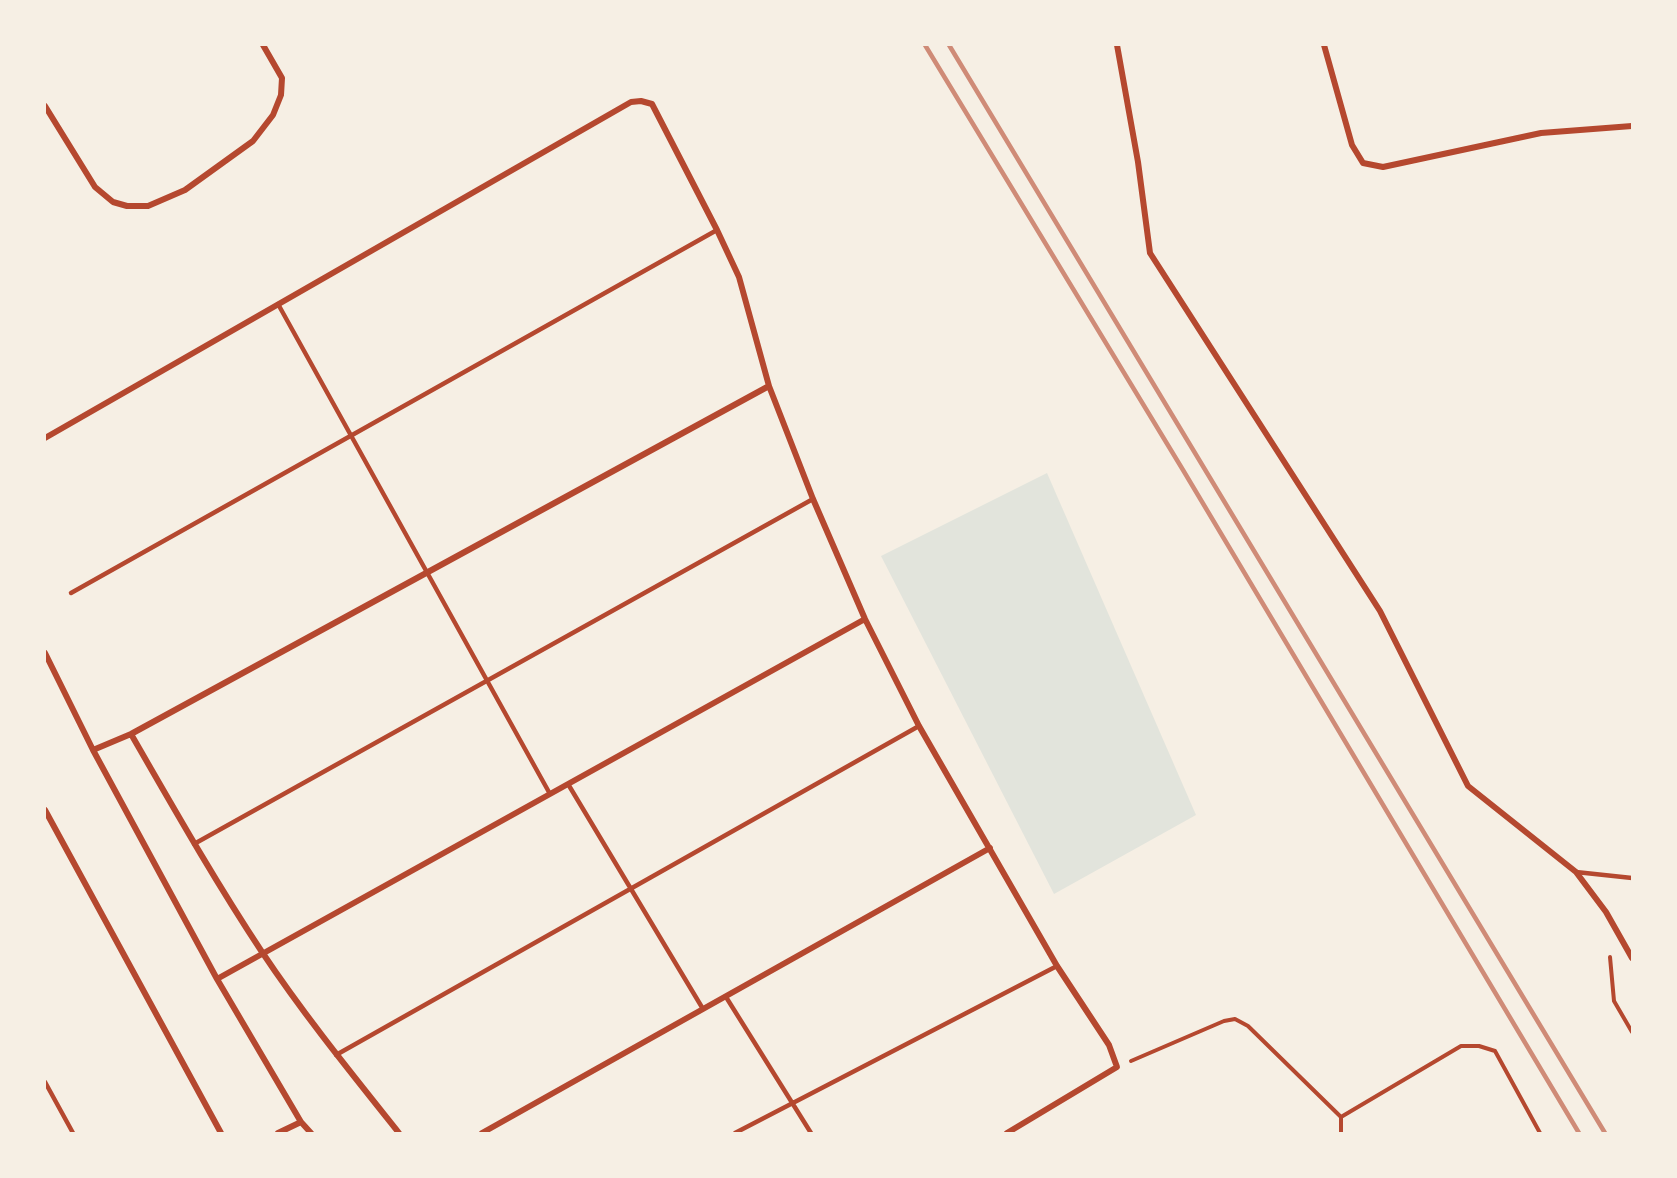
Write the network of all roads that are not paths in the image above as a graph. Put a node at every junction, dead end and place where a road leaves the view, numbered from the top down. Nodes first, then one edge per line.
1 (263, 45) edge
2 (1117, 45) edge
3 (1324, 45) edge
4 (45, 106) edge
5 (1632, 126) edge
6 (717, 230) junction
7 (278, 304) junction
8 (769, 386) junction
9 (352, 435) junction
10 (45, 438) edge
11 (813, 499) junction
12 (428, 572) junction
13 (71, 593) dead end
14 (865, 619) junction
15 (45, 653) edge
16 (488, 681) junction
17 (919, 726) junction
18 (131, 734) junction
19 (93, 750) junction
20 (568, 784) junction
21 (550, 794) junction
22 (45, 810) edge
23 (195, 844) junction
24 (990, 848) junction
25 (1576, 872) junction
26 (1632, 878) edge
27 (631, 888) junction
28 (263, 953) junction
29 (1632, 958) edge
30 (1057, 966) junction
31 (217, 979) junction
32 (726, 997) junction
33 (703, 1009) junction
34 (336, 1055) junction
35 (45, 1082) edge
36 (792, 1103) junction
37 (301, 1122) junction
38 (73, 1133) edge
39 (221, 1133) edge
40 (278, 1133) edge
41 (311, 1133) edge
42 (399, 1133) edge
43 (482, 1133) edge
44 (735, 1133) edge
45 (811, 1133) edge
46 (1007, 1133) edge

1 - 4 street
2 - 25 street
3 - 5 street
6 - 7 street
6 - 8 street
6 - 9 lane
7 - 9 lane
7 - 10 street
8 - 11 street
8 - 12 street
9 - 12 lane
9 - 13 lane
11 - 14 street
11 - 16 lane
12 - 16 lane
12 - 18 street
14 - 17 street
14 - 20 street
15 - 19 street
16 - 21 lane
16 - 23 lane
17 - 24 street
17 - 27 lane
18 - 19 street
18 - 23 street
19 - 31 street
20 - 21 street
20 - 27 lane
21 - 28 street
22 - 39 street
23 - 28 street
24 - 30 street
24 - 32 street
25 - 26 lane
25 - 29 street
27 - 33 lane
27 - 34 lane
28 - 31 street
28 - 34 street
30 - 36 lane
30 - 46 street
31 - 37 street
32 - 33 street
32 - 36 lane
33 - 43 street
34 - 42 street
35 - 38 lane
36 - 44 lane
36 - 45 lane
37 - 40 street
37 - 41 street

